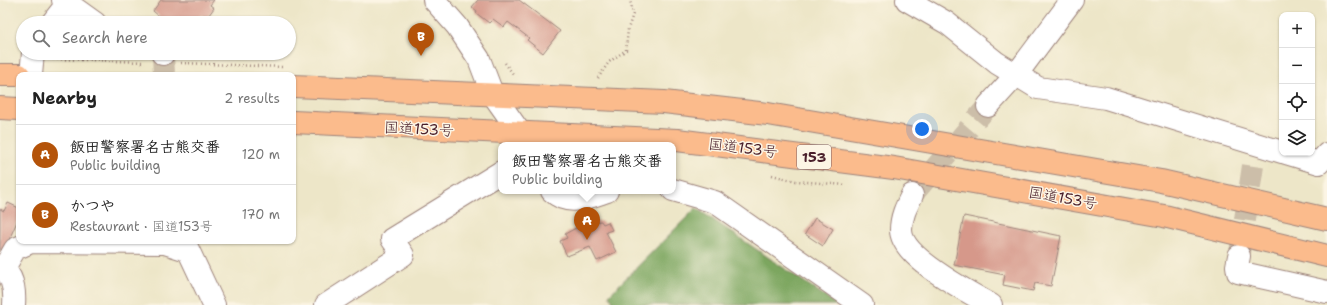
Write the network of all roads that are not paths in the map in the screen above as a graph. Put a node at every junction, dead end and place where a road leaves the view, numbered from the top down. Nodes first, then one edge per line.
1 (434, 0) edge
2 (907, 0) edge
3 (1072, 0) edge
4 (67, 1) edge
5 (57, 16) edge
6 (86, 16) edge
7 (0, 75) edge
8 (16, 75) edge
9 (1016, 75) junction
10 (296, 76) edge
11 (492, 93) junction
12 (988, 106) tunnel mouth
13 (0, 108) edge
14 (16, 109) edge
15 (296, 122) edge
16 (524, 139) edge
17 (1279, 152) edge
18 (1304, 156) edge
19 (1323, 159) edge
20 (498, 174) edge
21 (676, 191) edge
22 (557, 194) edge
23 (598, 194) edge
24 (912, 196) tunnel mouth
25 (1327, 219) edge
26 (27, 244) edge
27 (175, 244) edge
28 (1239, 256) tunnel mouth
29 (1327, 256) edge
30 (2, 267) edge
31 (1327, 292) edge
32 (14, 305) edge
33 (214, 305) edge
34 (326, 305) edge
35 (862, 305) edge
36 (991, 305) edge

1 - 11 street
2 - 9 street
3 - 9 street
4 - 5 street
4 - 6 street
7 - 8 highway
9 - 12 street
9 - 17 street
10 - 11 highway, 153
11 - 16 street
11 - 25 highway, 153
13 - 14 highway
15 - 16 highway, 国道153号 / 153
16 - 29 highway, 国道153号 / 153
18 - 19 street
20 - 34 street
21 - 35 street
22 - 23 street
24 - 36 street
26 - 30 street
27 - 33 street
28 - 31 street
30 - 32 street

